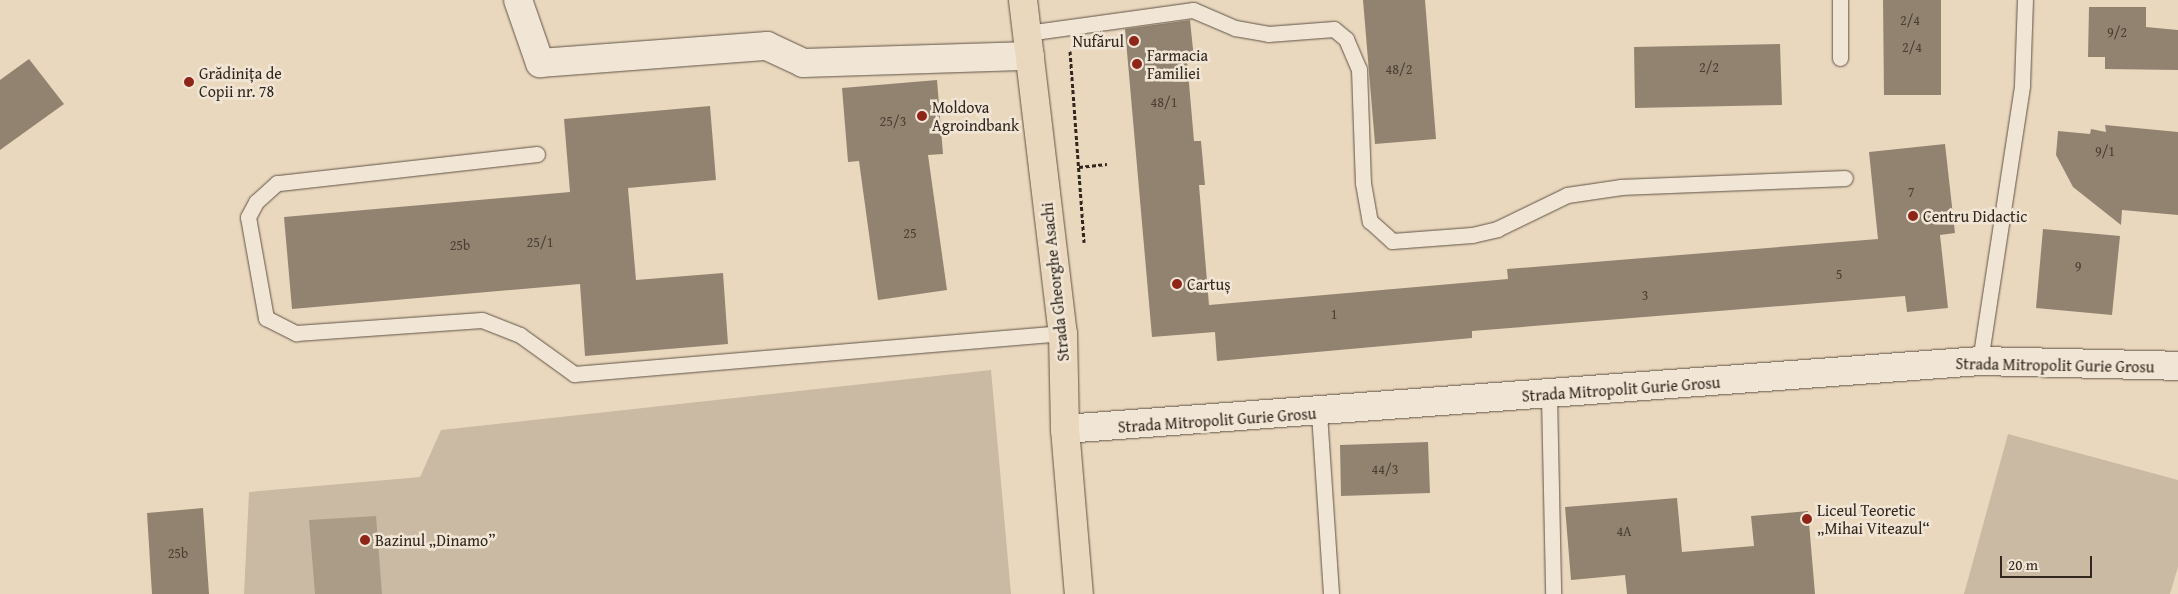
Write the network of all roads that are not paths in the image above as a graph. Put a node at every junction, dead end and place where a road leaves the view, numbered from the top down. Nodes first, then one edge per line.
1 (518, 0) edge
2 (1023, 0) edge
3 (1840, 0) edge
4 (2025, 0) edge
5 (1028, 44) junction
6 (1840, 58) dead end
7 (537, 154) dead end
8 (1845, 178) dead end
9 (1063, 333) junction
10 (1980, 361) junction
11 (2178, 366) edge
12 (1549, 395) junction
13 (1319, 413) junction
14 (1065, 429) junction
15 (1079, 594) edge
16 (1331, 594) edge
17 (1553, 594) edge

1 - 5 street
2 - 5 main road, Strada Gheorghe Asachi
3 - 6 lane
4 - 10 lane
5 - 8 lane
5 - 9 main road, Strada Gheorghe Asachi
7 - 9 lane
9 - 14 main road, Strada Gheorghe Asachi
10 - 11 street, Strada Mitropolit Gurie Grosu
10 - 12 street, Strada Mitropolit Gurie Grosu
12 - 13 street, Strada Mitropolit Gurie Grosu
12 - 17 lane
13 - 14 street, Strada Mitropolit Gurie Grosu
13 - 16 lane
14 - 15 main road, Strada Gheorghe Asachi

